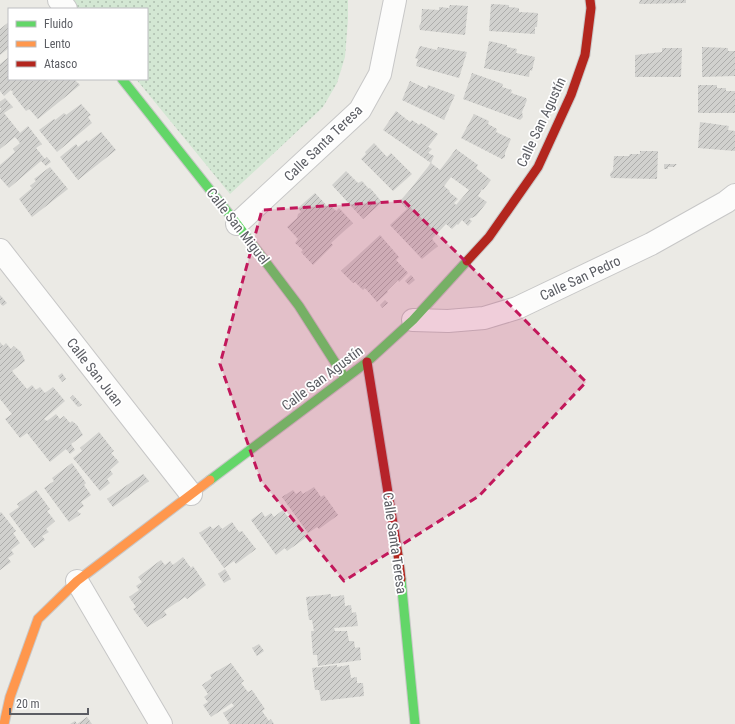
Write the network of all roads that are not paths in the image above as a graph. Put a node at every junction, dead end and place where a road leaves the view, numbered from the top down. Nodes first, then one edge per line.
1 (59, 0) edge
2 (395, 0) edge
3 (590, 0) edge
4 (65, 8) edge
5 (123, 80) edge
6 (735, 195) edge
7 (238, 224) junction
8 (0, 250) edge
9 (413, 320) junction
10 (368, 362) junction
11 (345, 378) junction
12 (191, 494) junction
13 (77, 582) junction
14 (4, 724) edge
15 (161, 724) edge
16 (415, 724) edge

1 - 4 street
2 - 7 street, Calle Santa Teresa
3 - 9 street, Calle San Agustín
5 - 7 street, Calle San Miguel
6 - 9 street, Calle San Pedro
7 - 11 street, Calle San Miguel
8 - 12 street, Calle San Juan
9 - 10 street, Calle San Agustín
10 - 11 street, Calle San Agustín
10 - 16 street, Calle Santa Teresa
11 - 12 street, Calle San Agustín
12 - 13 street, Calle San Agustín
13 - 14 street, Calle San Agustín
13 - 15 street

